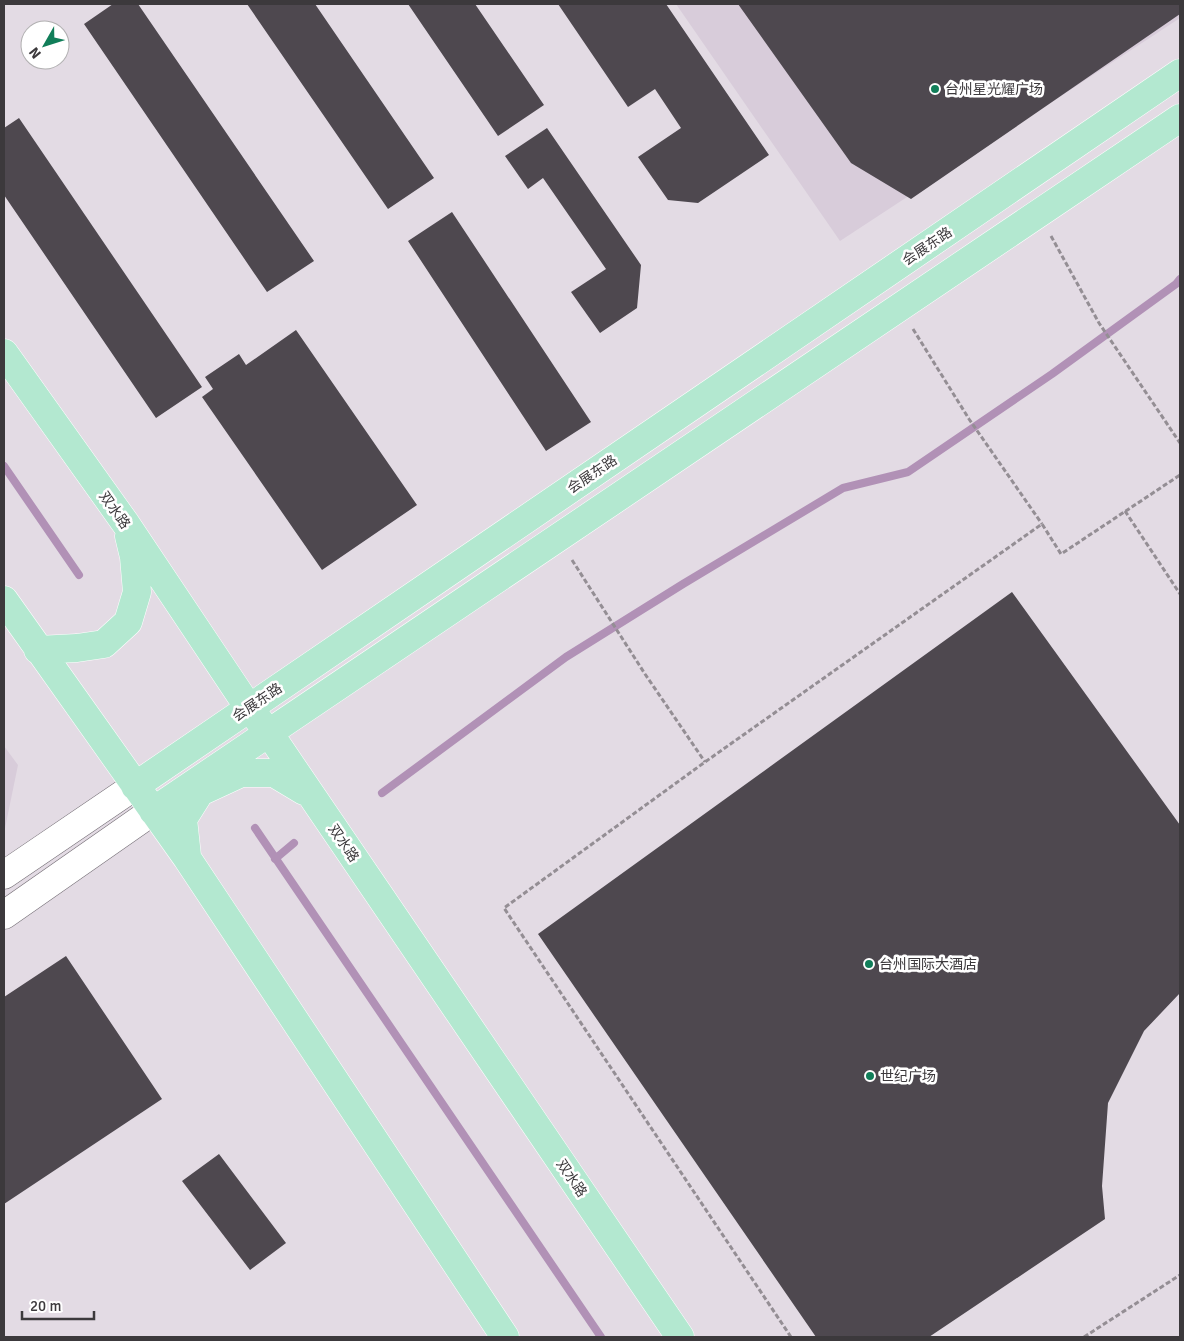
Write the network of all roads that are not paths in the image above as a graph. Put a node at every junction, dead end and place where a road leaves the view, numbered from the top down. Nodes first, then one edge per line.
1 (1180, 73) edge
2 (1180, 118) edge
3 (4, 353) edge
4 (126, 524) junction
5 (4, 600) edge
6 (38, 650) junction
7 (250, 708) junction
8 (269, 733) junction
9 (135, 786) junction
10 (312, 796) junction
11 (154, 812) junction
12 (187, 858) junction
13 (4, 875) edge
14 (4, 915) edge
15 (504, 1337) edge
16 (680, 1337) edge

1 - 7 main road, 会展东路
2 - 8 main road
3 - 4 main road, 双水路
4 - 6 main road
4 - 7 main road, 双水路
5 - 6 main road
6 - 9 main road
7 - 8 main road, 双水路
7 - 9 main road, 会展东路
8 - 10 main road, 双水路
8 - 11 main road
9 - 11 main road
9 - 13 street, 会展东路
10 - 12 main road
10 - 16 main road, 双水路
11 - 12 main road
11 - 14 street
12 - 15 main road

